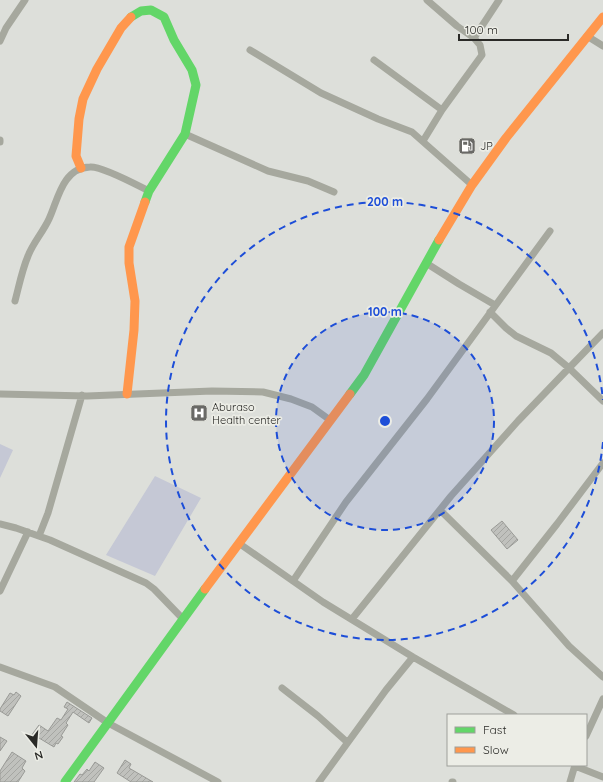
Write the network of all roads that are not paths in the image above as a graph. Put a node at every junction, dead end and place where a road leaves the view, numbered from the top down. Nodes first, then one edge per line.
1 (26, 0) edge
2 (428, 0) edge
3 (499, 0) edge
4 (603, 17) edge
5 (587, 36) junction
6 (474, 38) junction
7 (0, 41) edge
8 (603, 46) edge
9 (250, 50) dead end
10 (374, 60) dead end
11 (442, 110) junction
12 (185, 134) junction
13 (423, 142) junction
14 (81, 168) junction
15 (472, 185) junction
16 (149, 192) junction
17 (334, 192) dead end
18 (550, 231) dead end
19 (426, 262) junction
20 (15, 300) dead end
21 (495, 305) junction
22 (490, 312) junction
23 (603, 334) edge
24 (569, 368) junction
25 (0, 394) edge
26 (127, 394) junction
27 (82, 395) junction
28 (603, 401) edge
29 (330, 420) junction
30 (603, 463) edge
31 (440, 510) junction
32 (0, 524) edge
33 (28, 532) junction
34 (39, 536) junction
35 (240, 544) junction
36 (512, 580) junction
37 (293, 581) junction
38 (0, 591) edge
39 (183, 619) junction
40 (352, 620) junction
41 (413, 658) junction
42 (0, 668) edge
43 (603, 677) edge
44 (282, 688) dead end
45 (603, 699) edge
46 (512, 714) edge
47 (108, 723) junction
48 (587, 734) edge
49 (347, 742) junction
50 (575, 766) edge
51 (603, 777) edge
52 (65, 782) edge
53 (218, 782) edge
54 (319, 782) edge
55 (570, 782) edge

1 - 7 street
2 - 6 street
3 - 6 street
4 - 5 street
5 - 8 street
5 - 15 street
6 - 11 street
9 - 13 street
10 - 11 street
11 - 13 street
12 - 14 street
12 - 16 street
12 - 17 street
13 - 15 street
14 - 16 street
14 - 20 street
15 - 19 street
16 - 26 street
18 - 21 street
19 - 21 street
19 - 29 street
21 - 22 street
22 - 24 street
22 - 37 street
23 - 24 street
24 - 28 street
24 - 31 street
25 - 27 street
26 - 27 street
26 - 29 street
27 - 34 street
29 - 35 street
30 - 36 street
31 - 36 street
31 - 40 street
32 - 33 street
33 - 34 street
33 - 38 street
34 - 39 street
35 - 37 street
35 - 39 street
36 - 43 street
37 - 40 street
39 - 47 street
40 - 41 street
41 - 46 street
41 - 49 street
42 - 47 street
44 - 49 street
45 - 48 street
47 - 52 street
47 - 53 street
49 - 54 street
50 - 51 street
50 - 55 street

